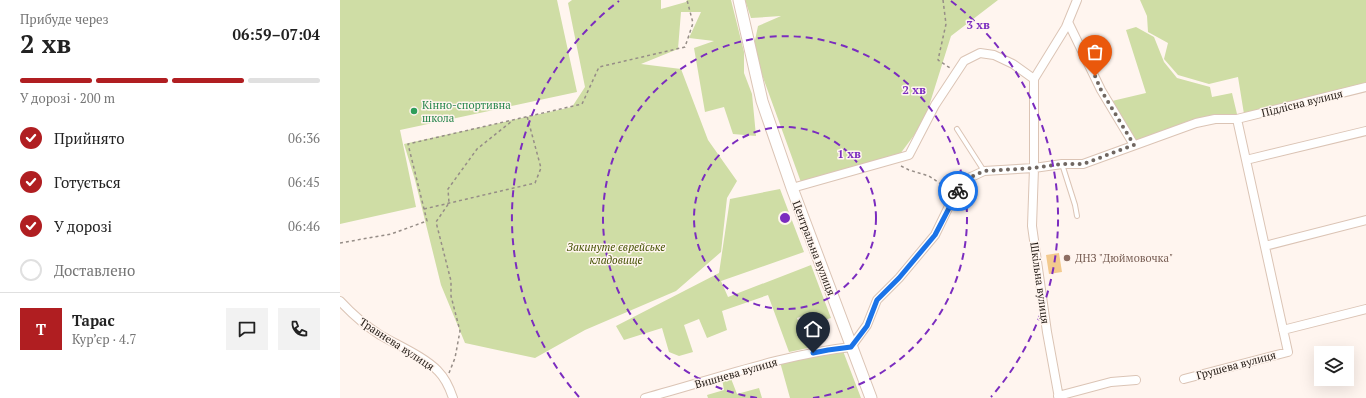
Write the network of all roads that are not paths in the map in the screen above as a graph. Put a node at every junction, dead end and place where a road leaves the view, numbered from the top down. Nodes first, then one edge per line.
1 (739, 0) edge
2 (1077, 0) edge
3 (1068, 22) junction
4 (1034, 79) junction
5 (1366, 87) edge
6 (1237, 119) junction
7 (957, 129) dead end
8 (1366, 131) edge
9 (1134, 145) junction
10 (1246, 160) junction
11 (1062, 164) junction
12 (1034, 168) junction
13 (984, 171) junction
14 (792, 188) junction
15 (1077, 216) dead end
16 (1366, 220) edge
17 (1265, 246) junction
18 (340, 301) edge
19 (1366, 309) edge
20 (1283, 330) junction
21 (851, 347) junction
22 (1184, 379) dead end
23 (1136, 380) dead end
24 (1058, 397) edge
25 (454, 398) edge
26 (645, 398) edge
27 (871, 398) edge

1 - 14 main road, Центральна вулиця
2 - 3 street
3 - 4 street
3 - 9 street
4 - 12 street, Шкільна вулиця
4 - 14 street
5 - 6 street, Підлісна вулиця
6 - 9 street
6 - 10 street
7 - 13 lane
8 - 10 street
9 - 11 street
10 - 17 street
11 - 12 street
11 - 15 lane
12 - 13 street
12 - 24 street, Шкільна вулиця
13 - 21 street
14 - 21 main road, Центральна вулиця
16 - 17 street
17 - 20 street
18 - 25 street, Травнева вулиця
19 - 20 street
20 - 22 street, Грушева вулиця
21 - 26 street, Вишнева вулиця
21 - 27 main road, Центральна вулиця
23 - 24 street

